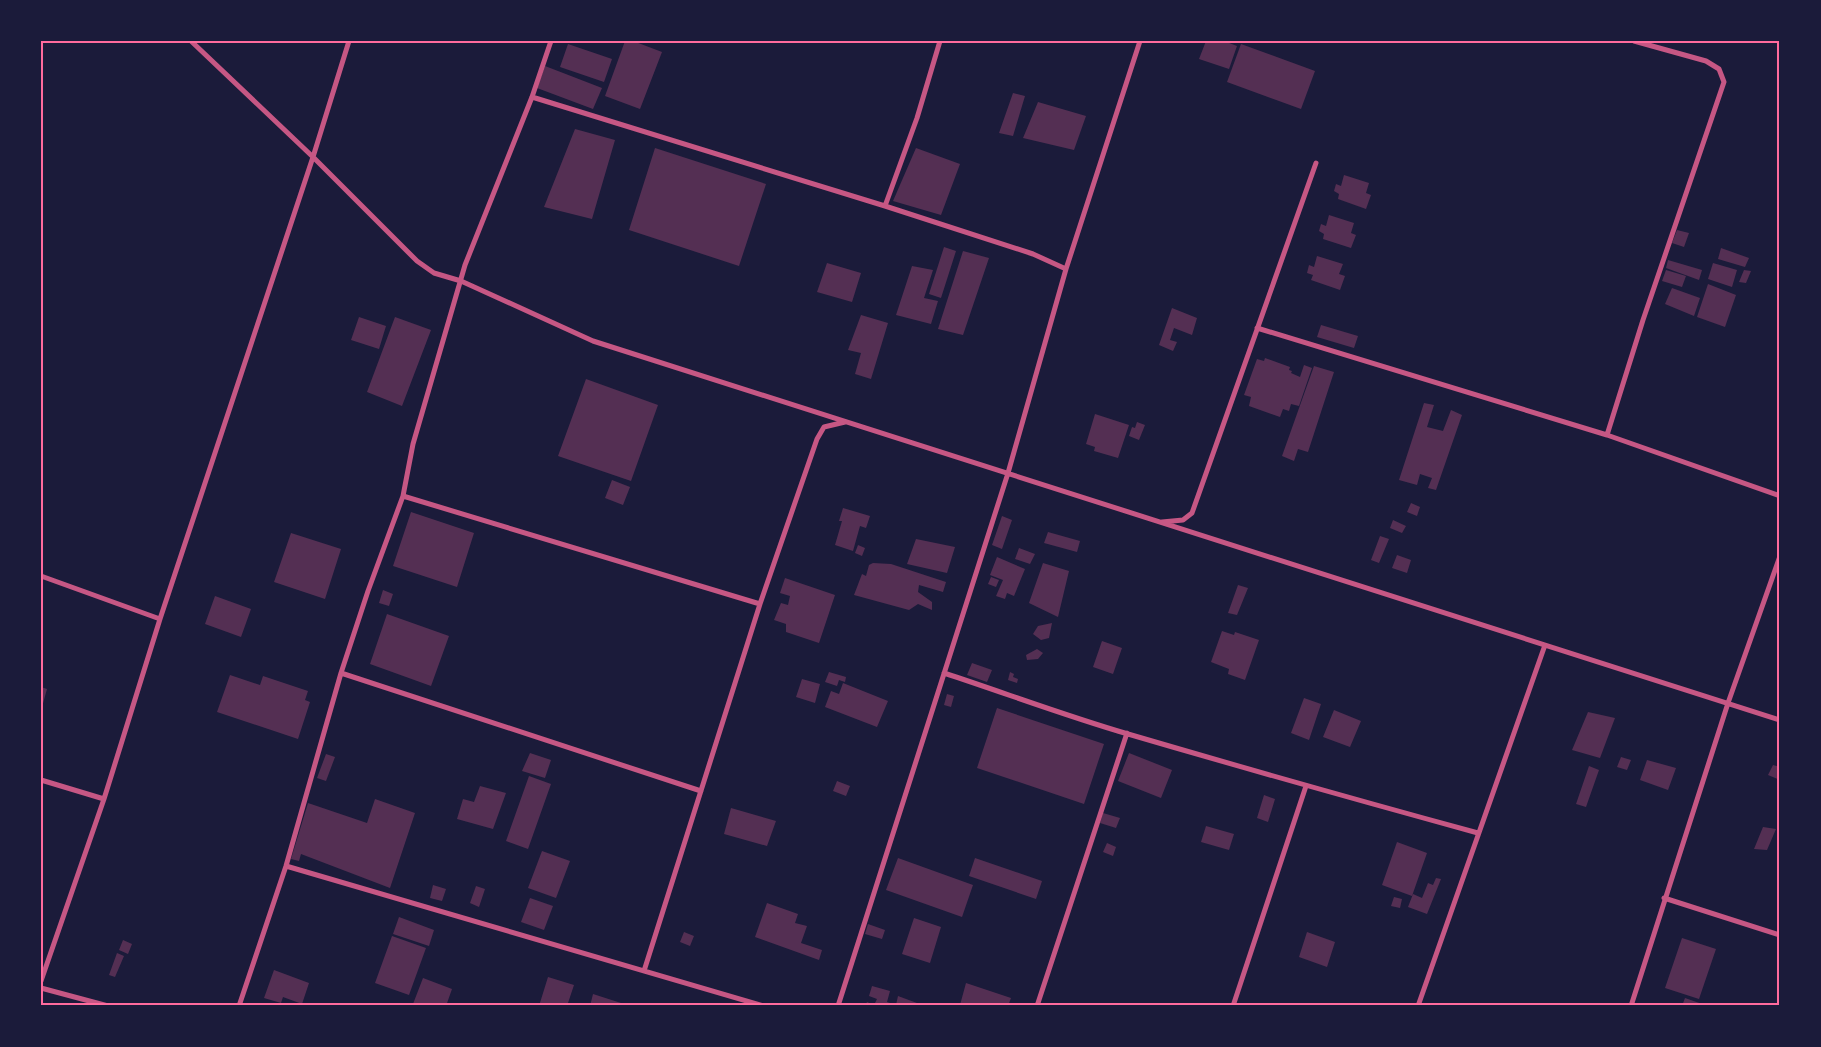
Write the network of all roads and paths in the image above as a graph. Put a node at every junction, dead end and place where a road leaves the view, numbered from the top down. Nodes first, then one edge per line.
1 (191, 41) edge
2 (349, 41) edge
3 (551, 41) edge
4 (940, 41) edge
5 (1140, 41) edge
6 (1634, 41) edge
7 (532, 97) junction
8 (313, 157) junction
9 (1316, 163) dead end
10 (885, 206) junction
11 (1066, 268) junction
12 (461, 281) junction
13 (1258, 328) junction
14 (845, 422) junction
15 (1607, 435) junction
16 (1008, 473) junction
17 (403, 496) junction
18 (1780, 496) edge
19 (1159, 522) junction
20 (1780, 556) edge
21 (41, 576) edge
22 (760, 604) junction
23 (160, 619) junction
24 (1545, 645) junction
25 (342, 673) junction
26 (944, 673) junction
27 (1728, 703) junction
28 (1780, 720) edge
29 (1126, 733) junction
30 (41, 780) edge
31 (1306, 786) junction
32 (701, 791) junction
33 (104, 800) junction
34 (1478, 833) junction
35 (286, 866) junction
36 (1664, 898) junction
37 (1780, 935) edge
38 (644, 971) junction
39 (41, 981) edge
40 (41, 988) edge
41 (108, 1006) edge
42 (239, 1006) edge
43 (764, 1006) edge
44 (838, 1006) edge
45 (1037, 1006) edge
46 (1233, 1006) edge
47 (1418, 1006) edge
48 (1631, 1006) edge

1 - 8 street
2 - 8 street
3 - 7 street
4 - 10 street
5 - 11 street
6 - 15 street
7 - 10 street
7 - 12 street
8 - 12 street
8 - 23 street
9 - 13 street
10 - 11 street
11 - 16 street
12 - 14 street
12 - 17 street
13 - 15 street
13 - 19 street
14 - 16 street
14 - 22 street
15 - 18 street
16 - 19 street
16 - 26 street
17 - 22 street
17 - 25 street
19 - 24 street
20 - 27 street
21 - 23 street
22 - 32 street
23 - 33 street
24 - 27 street
24 - 34 street
25 - 32 street
25 - 35 street
26 - 29 street
26 - 44 street
27 - 28 street
27 - 36 street
29 - 31 street
29 - 45 street
30 - 33 street
31 - 34 street
31 - 46 street
32 - 38 street
33 - 39 street
34 - 47 street
35 - 38 street
35 - 42 street
36 - 37 street
36 - 48 street
38 - 43 street
40 - 41 street

